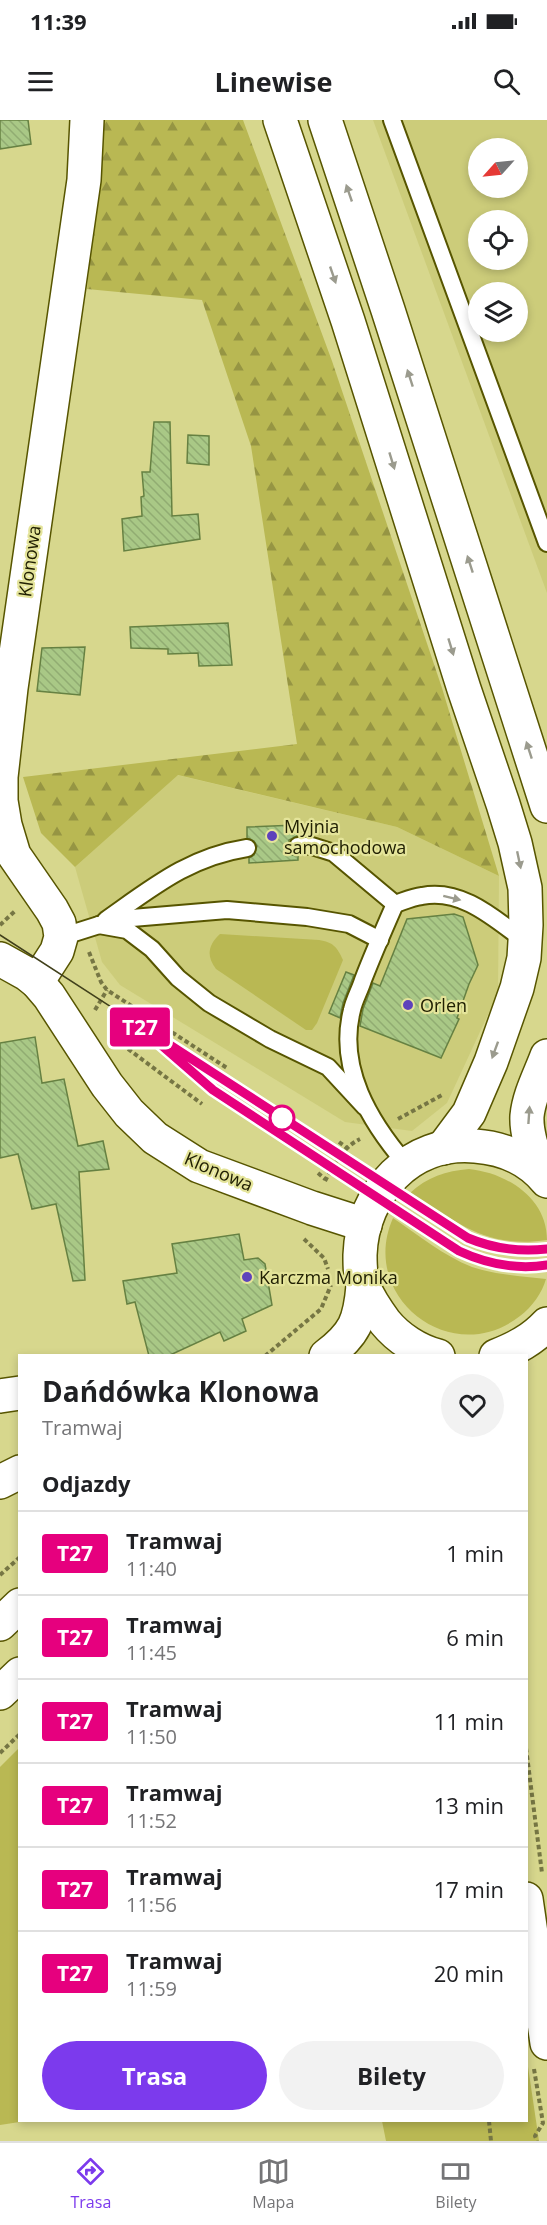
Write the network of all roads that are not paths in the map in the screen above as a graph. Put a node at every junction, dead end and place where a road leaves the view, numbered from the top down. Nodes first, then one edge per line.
1 (87, 120) edge
2 (280, 120) edge
3 (325, 120) edge
4 (392, 120) edge
5 (547, 543) edge
6 (547, 806) edge
7 (298, 846) dead end
8 (247, 848) dead end
9 (395, 903) junction
10 (82, 931) junction
11 (380, 940) junction
12 (525, 941) junction
13 (0, 959) edge
14 (37, 982) junction
15 (547, 1056) edge
16 (365, 1107) junction
17 (443, 1148) junction
18 (406, 1164) junction
19 (543, 1177) edge
20 (365, 1225) junction
21 (363, 1286) junction
22 (547, 1324) edge
23 (328, 1354) edge
24 (430, 1354) edge
25 (501, 1354) edge
26 (18, 1393) edge
27 (0, 1396) edge
28 (18, 1473) edge
29 (0, 1482) edge
30 (18, 1607) edge
31 (0, 1624) edge
32 (18, 1676) edge
33 (0, 1693) edge
34 (535, 1890) edge
35 (540, 2054) edge

1 - 10 street, Klonowa
2 -> 12 street
6 -> 3 street
4 - 5 lane
7 - 9 lane
8 - 10 lane
9 - 11 lane
9 -> 12 lane
10 - 11 lane
10 - 14 street
10 - 16 lane
11 - 16 lane
12 -> 17 street
13 - 14 street, Klonowa
14 - 20 street, Klonowa
19 -> 15 street
16 - 18 lane
17 - 18 street
17 - 19 street
18 - 20 street
20 - 21 street
21 - 23 street
21 - 24 street
22 - 25 street
26 - 27 street
28 - 29 street
30 - 31 street
32 - 33 street
34 - 35 street

